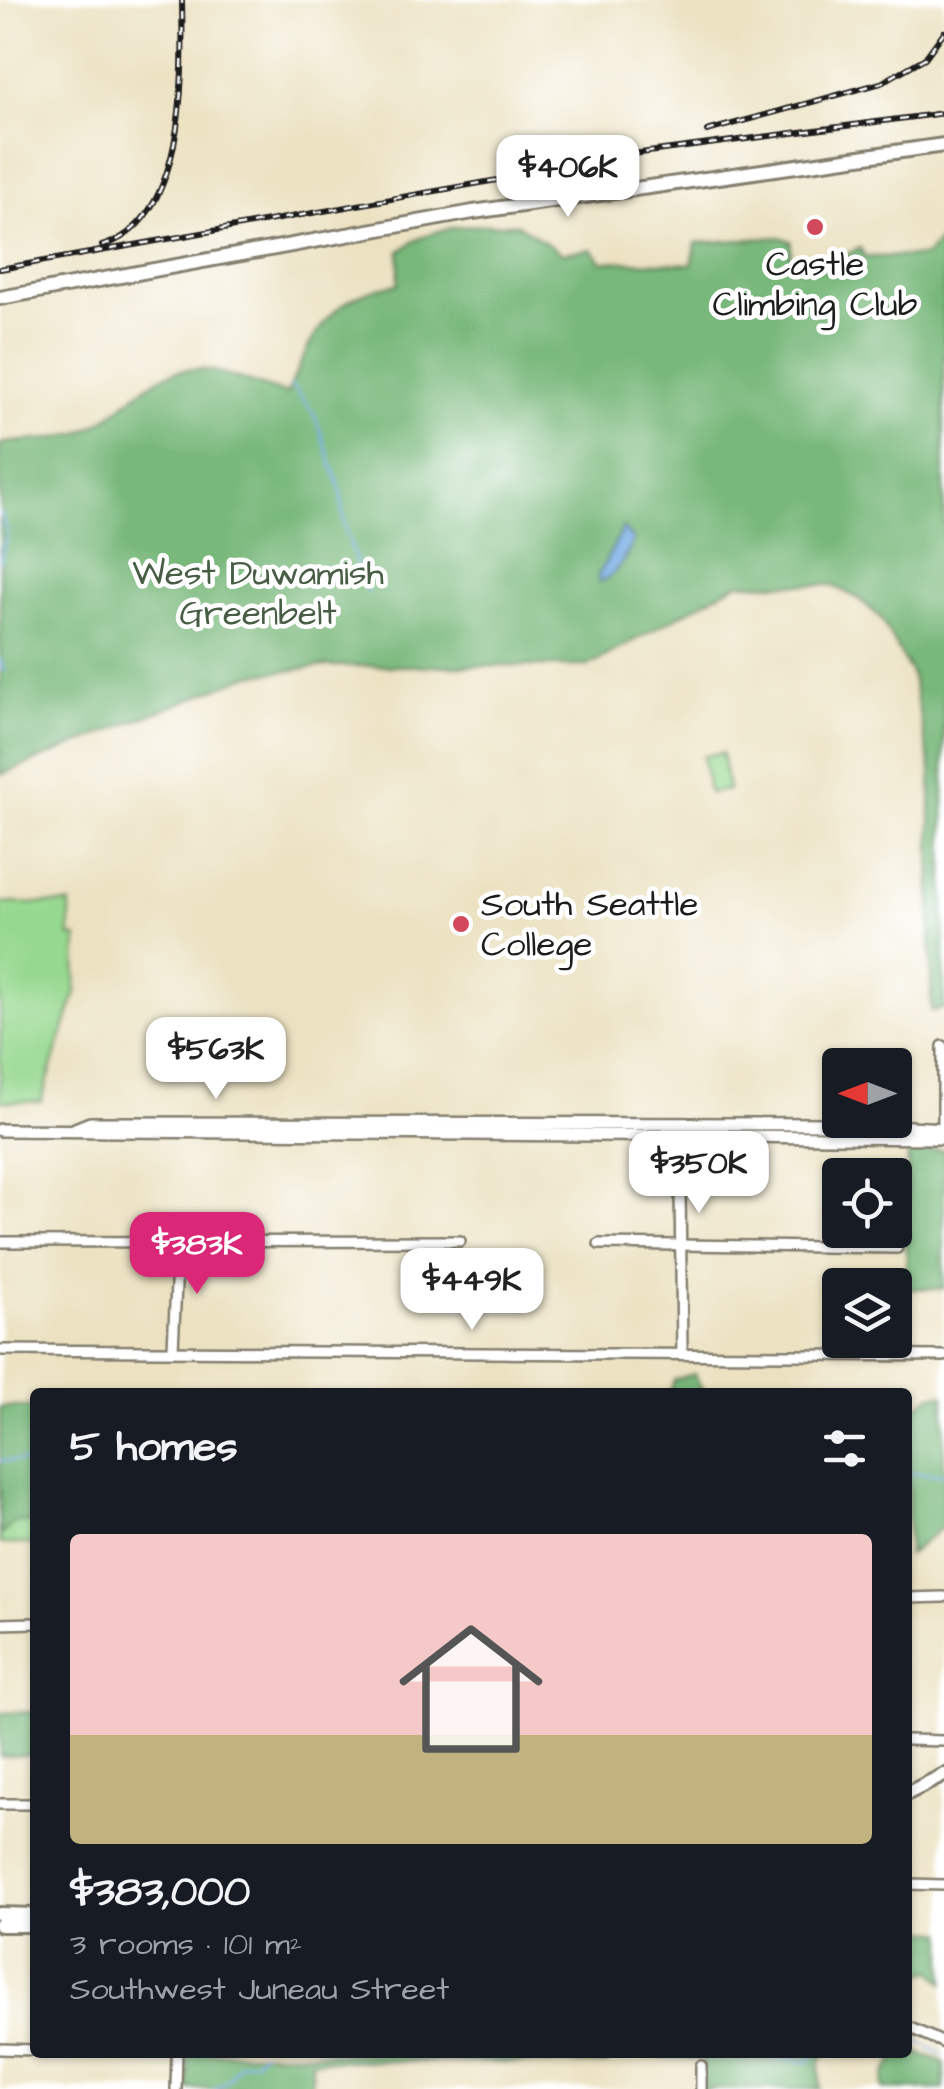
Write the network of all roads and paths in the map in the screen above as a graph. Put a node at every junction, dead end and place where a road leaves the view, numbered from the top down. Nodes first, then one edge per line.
1 (944, 145) edge
2 (0, 298) edge
3 (944, 1046) edge
4 (0, 1130) edge
5 (943, 1133) edge
6 (680, 1188) dead end
7 (460, 1241) dead end
8 (0, 1242) edge
9 (178, 1242) junction
10 (599, 1244) dead end
11 (680, 1244) junction
12 (822, 1247) edge
13 (173, 1349) junction
14 (0, 1350) edge
15 (682, 1354) junction
16 (944, 1356) edge
17 (912, 1598) edge
18 (944, 1598) edge
19 (30, 1622) edge
20 (0, 1624) edge
21 (912, 1740) edge
22 (944, 1741) edge
23 (944, 1776) edge
24 (912, 1791) edge
25 (0, 1804) edge
26 (30, 1804) edge
27 (912, 1884) edge
28 (944, 1885) edge
29 (0, 1914) edge
30 (30, 1915) edge
31 (0, 1925) edge
32 (30, 1925) edge
33 (912, 2029) edge
34 (944, 2042) edge
35 (0, 2049) edge
36 (30, 2050) edge
37 (177, 2058) edge
38 (702, 2066) dead end
39 (176, 2089) edge
40 (701, 2089) edge

1 - 2 main road
3 - 5 street
4 - 5 street
6 - 11 street
7 - 9 street
8 - 9 street
9 - 13 street
10 - 11 street
11 - 12 street
11 - 15 street
13 - 14 street
13 - 15 street
15 - 16 street
17 - 18 street
19 - 20 street
21 - 22 street
23 - 24 main road
25 - 26 street
27 - 28 street
29 - 30 main road
31 - 32 main road
33 - 34 street
35 - 36 street
37 - 39 street
38 - 40 street

